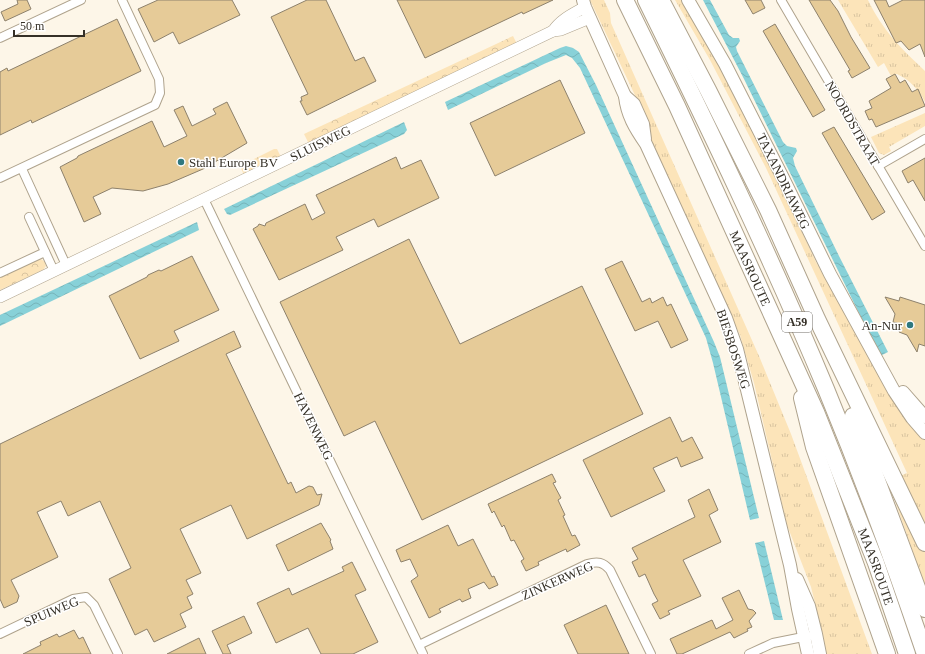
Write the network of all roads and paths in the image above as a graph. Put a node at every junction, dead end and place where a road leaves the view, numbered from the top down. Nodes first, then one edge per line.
1 (81, 0) edge
2 (122, 0) edge
3 (625, 0) edge
4 (646, 0) edge
5 (661, 0) edge
6 (688, 0) edge
7 (781, 0) edge
8 (584, 6) edge
9 (0, 38) edge
10 (925, 139) edge
11 (878, 166) junction
12 (22, 168) junction
13 (0, 178) edge
14 (204, 199) junction
15 (29, 217) dead end
16 (925, 246) edge
17 (45, 252) junction
18 (66, 265) junction
19 (54, 271) junction
20 (0, 272) edge
21 (0, 297) edge
22 (817, 319) junction
23 (791, 356) junction
24 (879, 363) junction
25 (925, 417) edge
26 (925, 434) edge
27 (925, 543) edge
28 (925, 609) edge
29 (0, 634) edge
30 (811, 635) junction
31 (419, 645) junction
32 (118, 654) edge
33 (423, 654) edge
34 (651, 654) edge
35 (749, 654) edge
36 (808, 654) edge
37 (820, 654) edge
38 (887, 654) edge
39 (907, 654) edge
40 (925, 654) edge

1 - 9 street
2 - 12 street
3 - 23 highway, MAASROUTE / A59
4 - 40 highway, MAASROUTE / A59
5 - 22 highway, A59
6 - 24 main road, TAXANDRIAWEG
7 - 11 street, NOORDSTRAAT
8 - 14 street, SLUISWEG
8 - 30 main road, BIESBOSWEG
10 - 11 street
11 - 16 street, NOORDSTRAAT
12 - 13 street
12 - 18 street
14 - 18 street, SLUISWEG
14 - 31 street, HAVENWEG
15 - 17 street
17 - 19 street
17 - 20 street
18 - 19 street, SLUISWEG
19 - 21 street, SLUISWEG
22 - 27 highway, A59
22 - 28 highway, A59
23 - 38 highway, A59
23 - 39 highway, MAASROUTE / A59
24 - 25 main road
24 - 26 main road
29 - 32 street, SPUIWEG
30 - 35 street
30 - 36 main road, BIESBOSWEG
30 - 37 main road, BIESBOSWEG
31 - 33 street, HAVENWEG
31 - 34 street, ZINKERWEG

